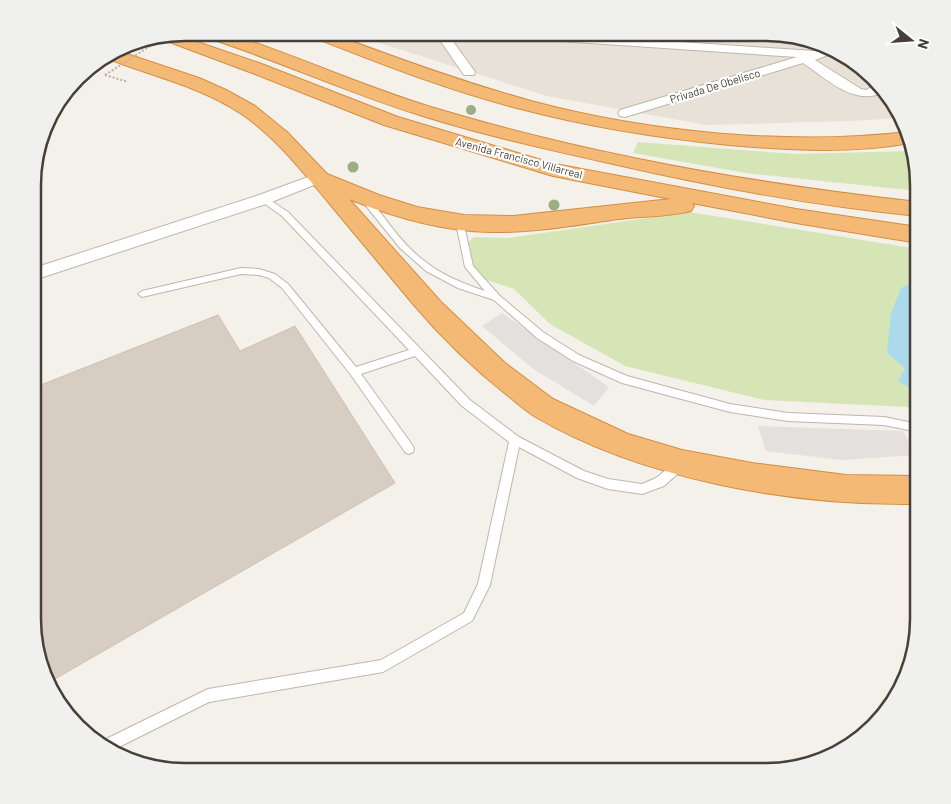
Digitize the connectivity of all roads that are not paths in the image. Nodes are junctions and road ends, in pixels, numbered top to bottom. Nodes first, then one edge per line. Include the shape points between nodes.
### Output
1 (179, 42) edge
2 (241, 42) edge
3 (340, 42) edge
4 (447, 42) edge
5 (617, 42) edge
6 (822, 52) edge
7 (123, 56) edge
8 (120, 57) edge
9 (811, 57) junction
10 (134, 61) junction
11 (469, 72) dead end
12 (874, 92) edge
13 (625, 113) dead end
14 (902, 138) edge
15 (318, 178) junction
16 (264, 199) junction
17 (366, 200) junction
18 (909, 208) edge
19 (796, 216) junction
20 (460, 223) junction
21 (909, 234) edge
22 (41, 272) edge
23 (142, 294) dead end
24 (497, 298) junction
25 (415, 352) junction
26 (354, 372) junction
27 (910, 427) edge
28 (515, 440) junction
29 (409, 449) dead end
30 (682, 463) junction
31 (910, 490) edge
32 (113, 743) edge

1 - 19 highway, Avenida Francisco Villarreal via 391,121 553,170
2 - 18 highway, Avenida Francisco Villarreal via 432,113 529,140 763,189
3 - 14 highway via 499,97 619,125 772,143
4 - 11 street
5 - 9 street, Privada De Obelisco
6 - 9 street
7 - 10 highway
8 - 10 highway
9 - 12 street via 856,92
9 - 13 street, Privada De Obelisco
10 - 15 highway via 220,94 248,110 280,136
15 - 16 street
15 - 17 highway
15 - 30 highway via 432,309 496,371 543,407 622,445
16 - 22 street
16 - 25 lane via 285,214
17 - 20 highway
17 - 24 lane via 407,250 428,269 459,286
19 - 20 highway via 678,206 512,225
19 - 21 highway, Avenida Francisco Villarreal
20 - 24 lane via 469,267
23 - 26 lane via 241,271 272,276 285,286
24 - 27 lane via 540,335 576,358 625,380 730,408
25 - 26 lane
25 - 28 lane via 466,403
26 - 29 lane
28 - 30 lane via 581,475 617,486 642,489 660,482
28 - 32 lane via 484,585 468,617 383,666 208,696
30 - 31 highway via 752,477 846,489

